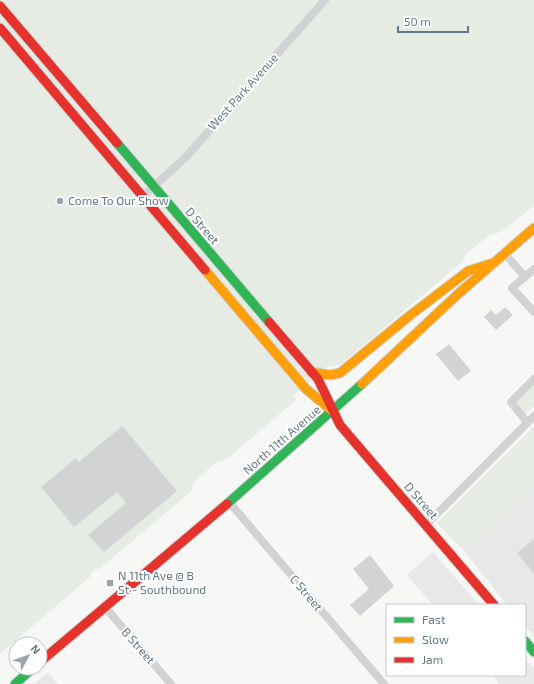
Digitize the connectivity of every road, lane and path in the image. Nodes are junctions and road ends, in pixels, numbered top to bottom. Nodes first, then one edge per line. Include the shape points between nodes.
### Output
1 (325, 0) edge
2 (0, 6) edge
3 (0, 28) edge
4 (156, 185) junction
5 (143, 196) junction
6 (534, 228) edge
7 (505, 254) junction
8 (494, 263) junction
9 (534, 269) edge
10 (525, 277) junction
11 (534, 312) edge
12 (311, 372) junction
13 (534, 379) edge
14 (332, 411) junction
15 (534, 416) edge
16 (527, 422) junction
17 (229, 502) junction
18 (426, 525) junction
19 (493, 604) edge
20 (105, 607) junction
21 (526, 642) edge
22 (534, 652) edge
23 (48, 655) edge
24 (24, 676) edge
25 (15, 684) edge
26 (171, 684) edge
27 (384, 684) edge

1 - 4 street, West Park Avenue via 185,158
2 - 4 street, D Street
3 - 5 street, D Street
4 - 5 street, West Park Avenue
4 - 12 street, D Street
5 - 14 street, D Street via 306,389
6 - 7 street, North 11th Avenue
7 - 8 street, North 11th Avenue
7 - 10 street
8 - 12 street via 468,271 340,373 330,375
8 - 14 street, North 11th Avenue
9 - 10 street
10 - 11 street via 512,288
12 - 14 street, D Street via 324,387
13 - 16 street via 511,402
14 - 17 street, North 11th Avenue
14 - 18 street, D Street via 340,425
15 - 16 street
16 - 18 street
17 - 20 street, North 11th Avenue
17 - 27 street, C Street
18 - 19 street, D Street
20 - 23 street, North 11th Avenue
20 - 26 street, B Street
21 - 22 street
24 - 25 street

